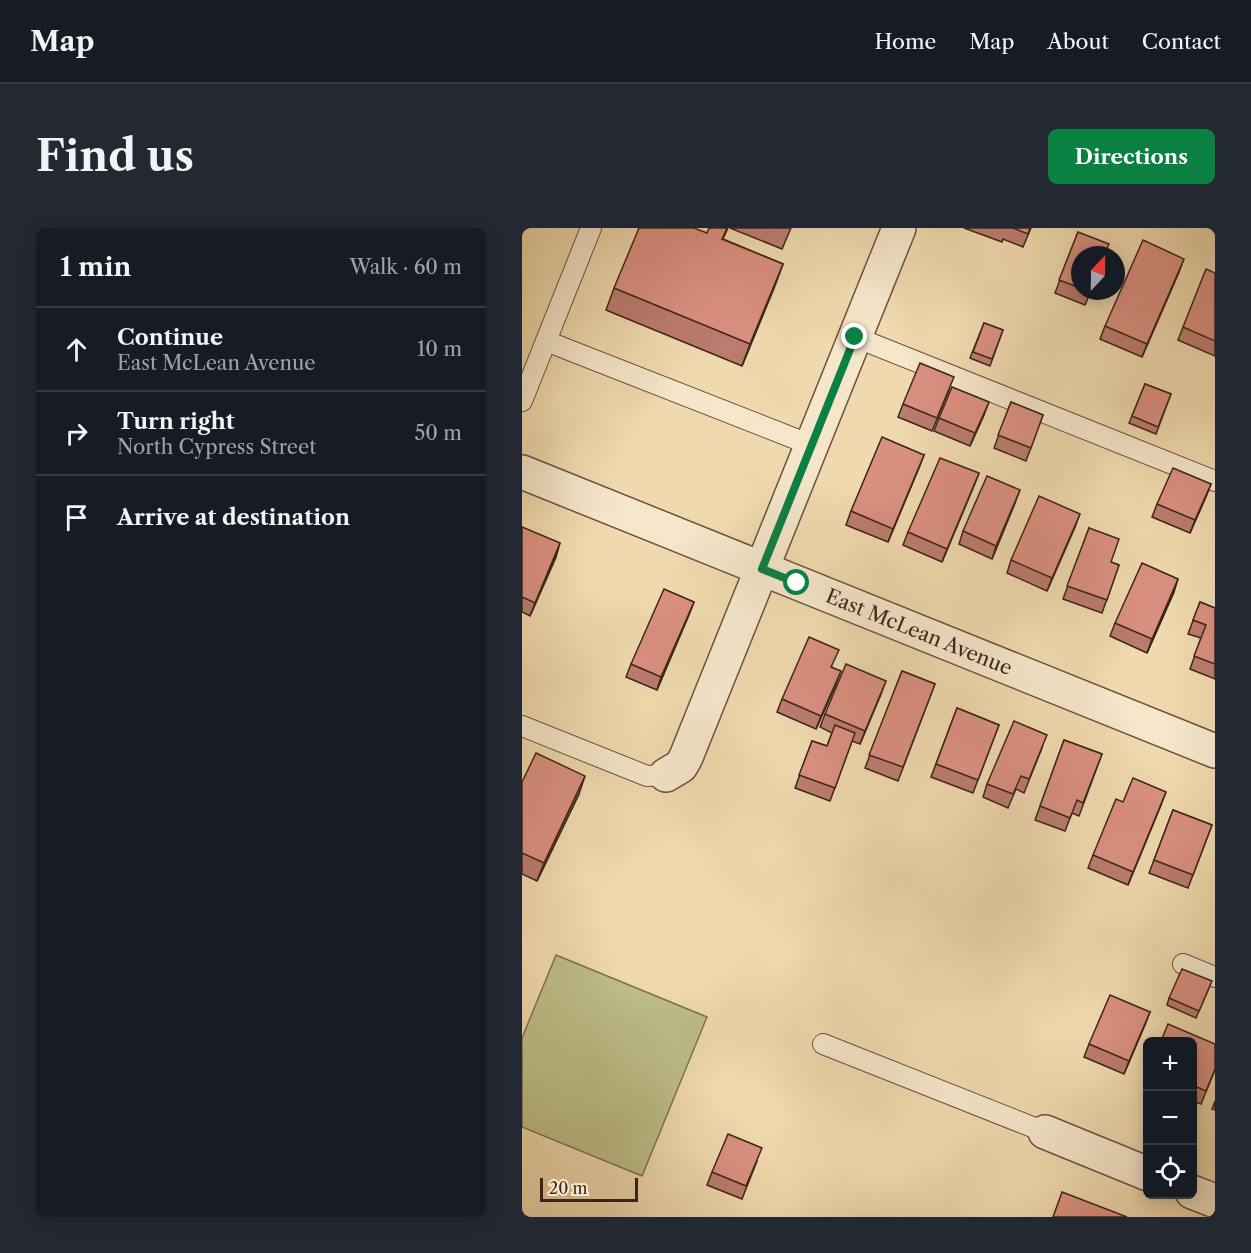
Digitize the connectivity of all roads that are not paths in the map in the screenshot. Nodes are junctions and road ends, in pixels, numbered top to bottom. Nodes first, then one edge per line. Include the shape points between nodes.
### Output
1 (591, 228) edge
2 (898, 228) edge
3 (855, 337) junction
4 (546, 341) junction
5 (522, 401) edge
6 (811, 445) junction
7 (522, 472) edge
8 (1215, 481) edge
9 (762, 569) junction
10 (522, 726) edge
11 (1215, 751) edge
12 (666, 775) joint
13 (1182, 964) dead end
14 (1215, 977) edge
15 (823, 1044) dead end
16 (1045, 1132) joint
17 (1143, 1172) edge
18 (1197, 1194) edge
19 (1215, 1201) edge

1 - 4 lane
2 - 3 street
3 - 6 street
3 - 8 lane
4 - 5 lane
4 - 6 lane
6 - 9 street
7 - 9 street, East McLean Avenue
9 - 11 street, East McLean Avenue
9 - 12 street via 686,757
10 - 12 lane via 647,776
13 - 14 lane
15 - 16 lane
16 - 17 street
18 - 19 street

